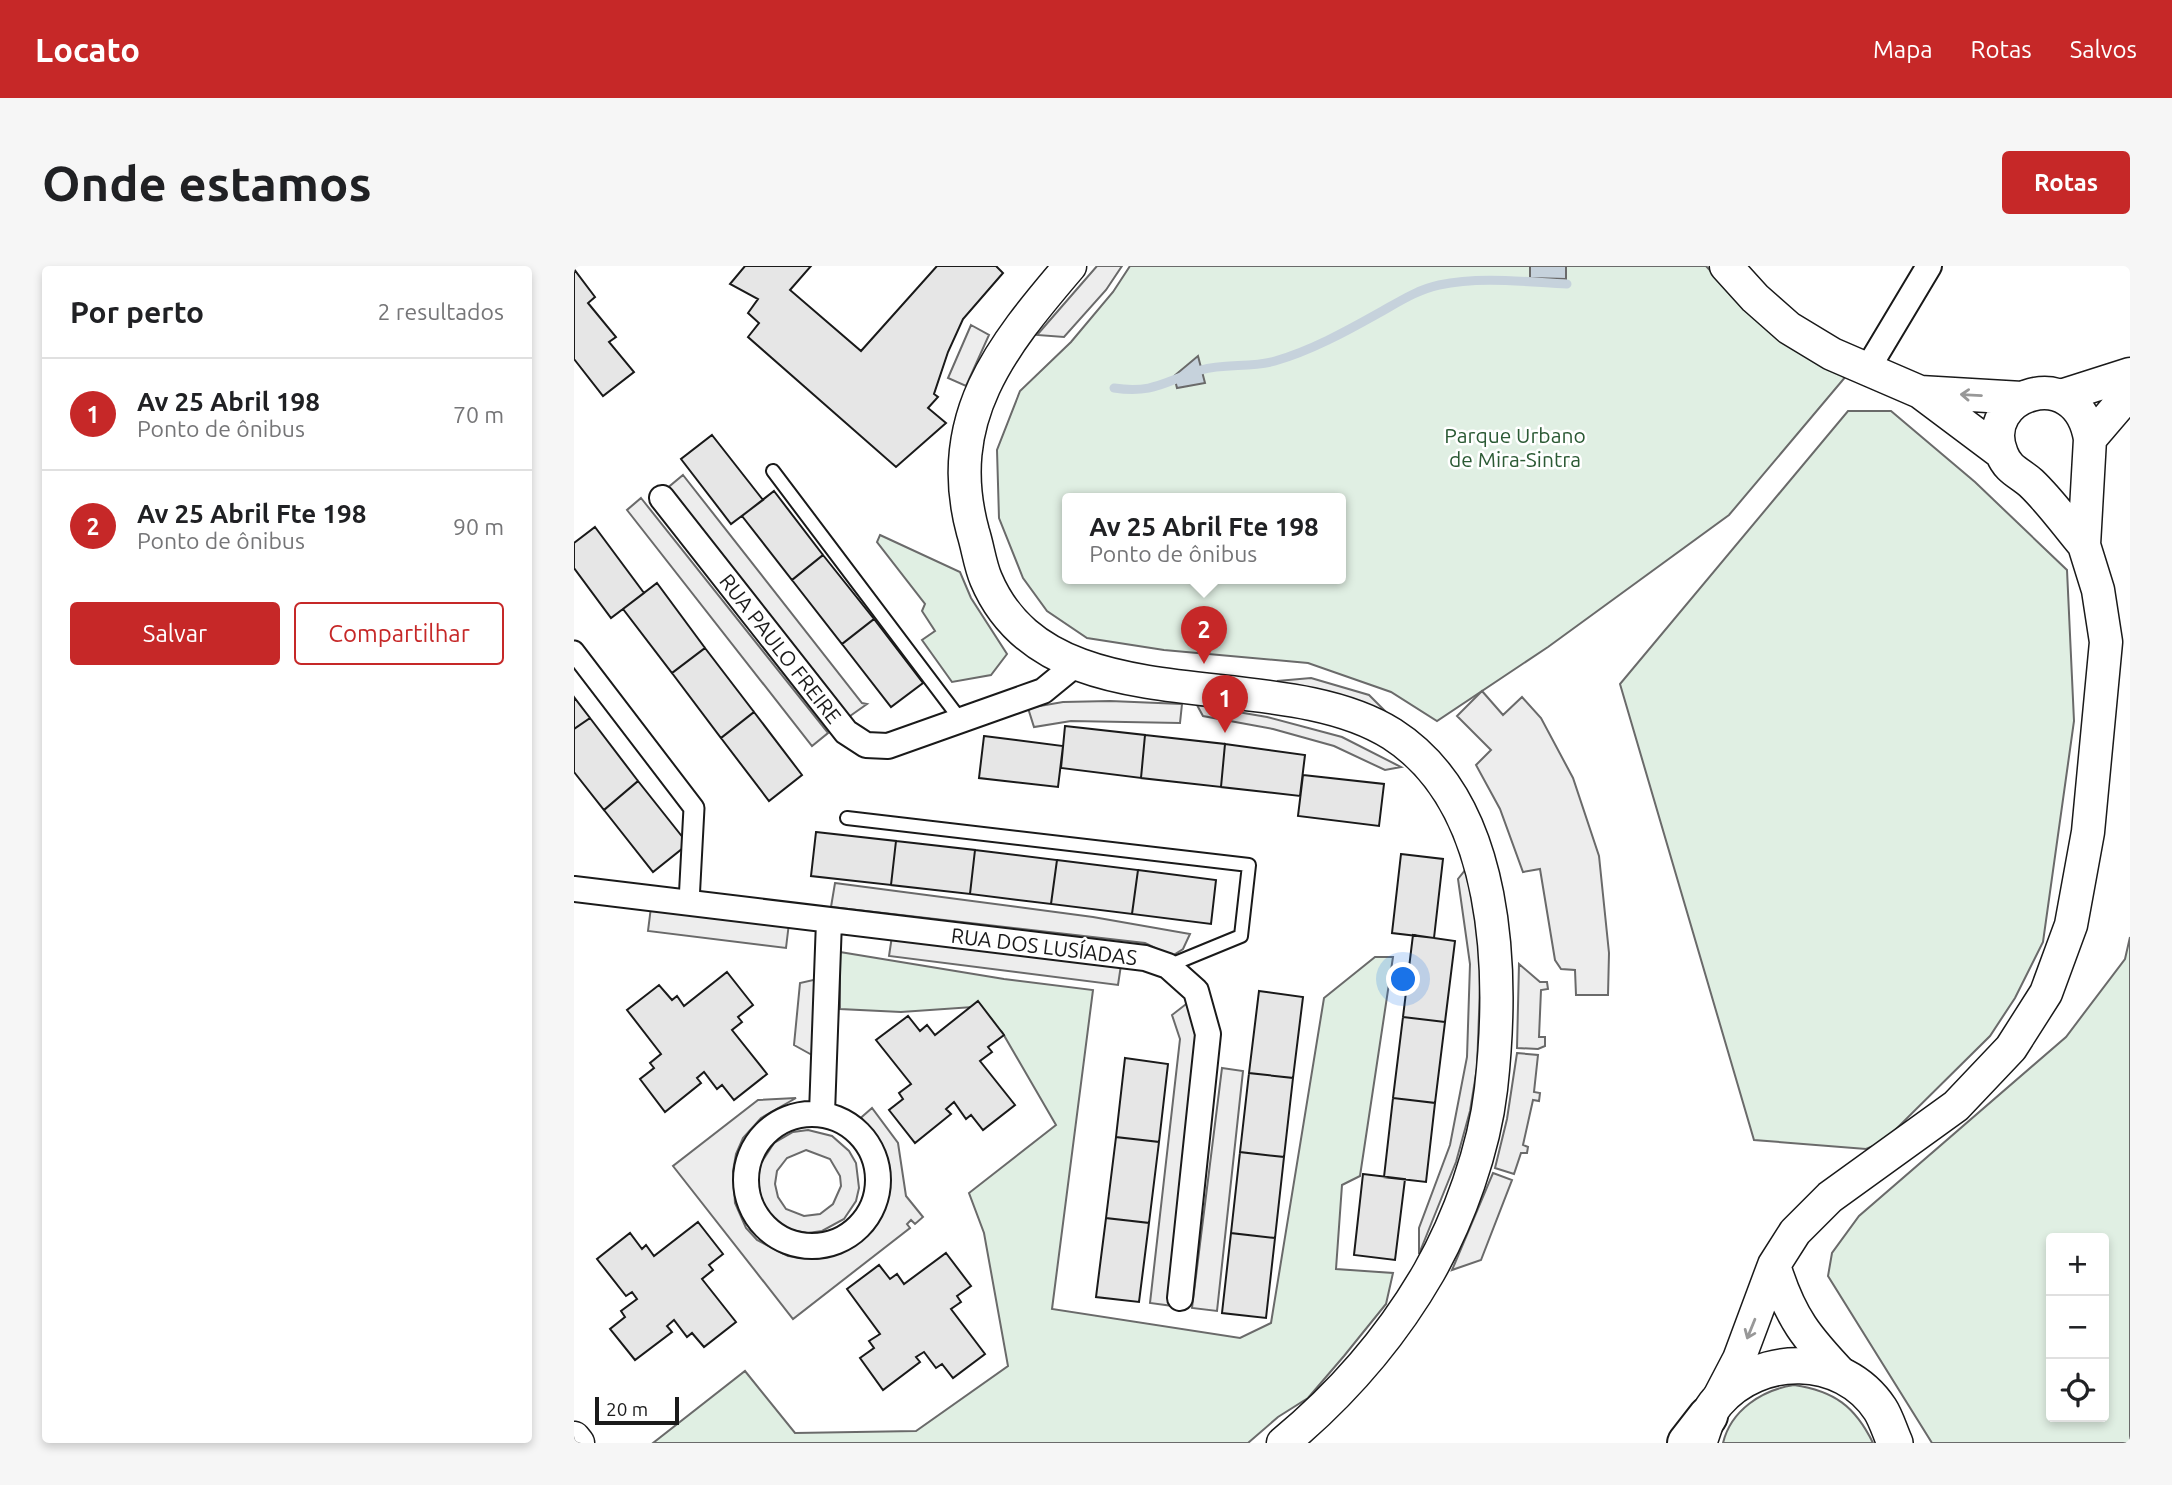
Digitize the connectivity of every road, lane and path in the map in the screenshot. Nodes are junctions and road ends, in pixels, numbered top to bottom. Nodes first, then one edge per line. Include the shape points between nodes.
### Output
1 (1070, 266) edge
2 (1726, 266) edge
3 (1929, 266) edge
4 (1868, 368) junction
5 (2130, 374) edge
6 (1920, 392) junction
7 (2130, 392) edge
8 (2061, 396) junction
9 (2022, 398) junction
10 (2088, 447) junction
11 (2000, 452) junction
12 (773, 471) dead end
13 (2030, 482) junction
14 (662, 498) dead end
15 (2084, 545) junction
16 (574, 651) edge
17 (1076, 664) junction
18 (960, 719) junction
19 (847, 818) dead end
20 (574, 889) edge
21 (689, 902) junction
22 (829, 921) junction
23 (1168, 966) junction
24 (822, 1113) junction
25 (1774, 1265) junction
26 (1181, 1298) dead end
27 (1844, 1377) junction
28 (1703, 1426) edge
29 (574, 1438) edge
30 (578, 1443) edge
31 (1283, 1443) edge
32 (1895, 1443) edge

1 - 17 street via 1004,347 986,382 964,454 967,508 987,580 1010,618 1039,645
2 - 4 street via 1790,328 1832,354
3 - 4 street
4 - 6 street
5 - 8 street
9 -> 6 street
6 - 11 street
7 - 10 street
8 - 9 street via 2042,393
8 - 10 street via 2078,407 2087,424
9 - 11 street via 2009,407 2001,421
10 - 13 street via 2078,468 2061,480
10 - 15 street
11 - 13 street via 2008,466
12 - 18 lane
13 - 15 street
14 - 18 street, RUA PAULO FREIRE via 846,732 866,745 888,746
15 - 25 street via 2098,590 2105,642 2088,832 2071,925 2046,993 2011,1048 1956,1106 1830,1197 1795,1232
16 - 21 street via 694,808
17 - 18 street, RUA PAULO FREIRE via 1043,691
17 - 31 street via 1133,678 1321,706 1393,734 1432,768 1456,801 1472,836 1489,897 1496,1004 1491,1092 1456,1212 1429,1271 1377,1350 1325,1409
19 - 23 lane via 1249,865 1241,936
20 - 21 street, RUA DOS LUSÍADAS
21 - 22 street, RUA DOS LUSÍADAS
22 - 23 street, RUA DOS LUSÍADAS via 1145,958
22 - 24 street
23 - 26 street, RUA DOS LUSÍADAS via 1196,991 1208,1034
24 - 24 street via 776,1124 759,1140 749,1159 748,1198 758,1218 776,1236 797,1245 838,1241 859,1227 872,1209 878,1181 874,1158 859,1134
25 - 27 street via 1786,1304 1808,1340
25 -> 28 street via 1739,1359
27 - 28 main road via 1814,1365 1764,1369 1740,1382
27 - 32 main road via 1880,1409
29 - 30 street

